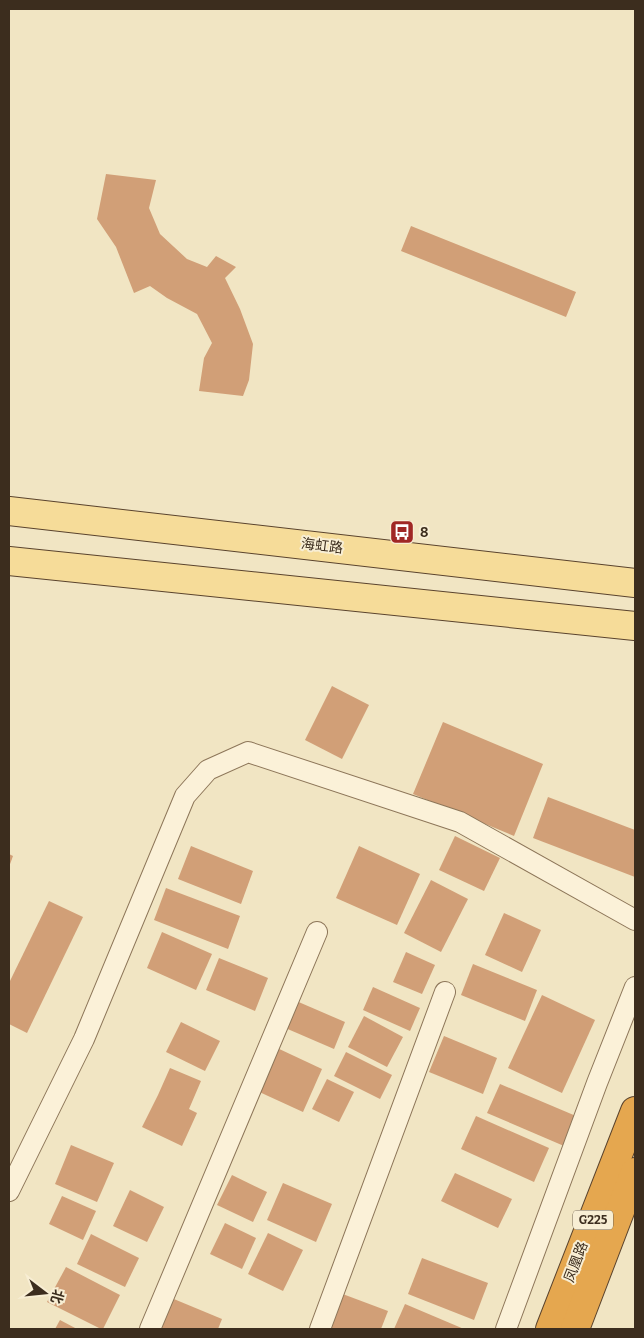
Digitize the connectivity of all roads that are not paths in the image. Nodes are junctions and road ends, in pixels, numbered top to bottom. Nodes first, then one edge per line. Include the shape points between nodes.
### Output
1 (9, 511) edge
2 (9, 561) edge
3 (635, 583) edge
4 (633, 628) edge
5 (635, 920) edge
6 (317, 932) dead end
7 (635, 987) edge
8 (445, 992) dead end
9 (635, 1111) edge
10 (635, 1172) edge
11 (9, 1191) edge
12 (150, 1329) edge
13 (320, 1329) edge
14 (506, 1329) edge
15 (550, 1329) edge
16 (575, 1329) edge

1 - 3 main road, 海虹路
2 - 4 main road
5 - 11 street via 460,822 248,752 208,770 185,796 84,1039
6 - 12 street
7 - 14 street
8 - 13 street
9 - 15 highway, 凤凰路 / G225
10 - 16 highway, 凤凰路 / G225

